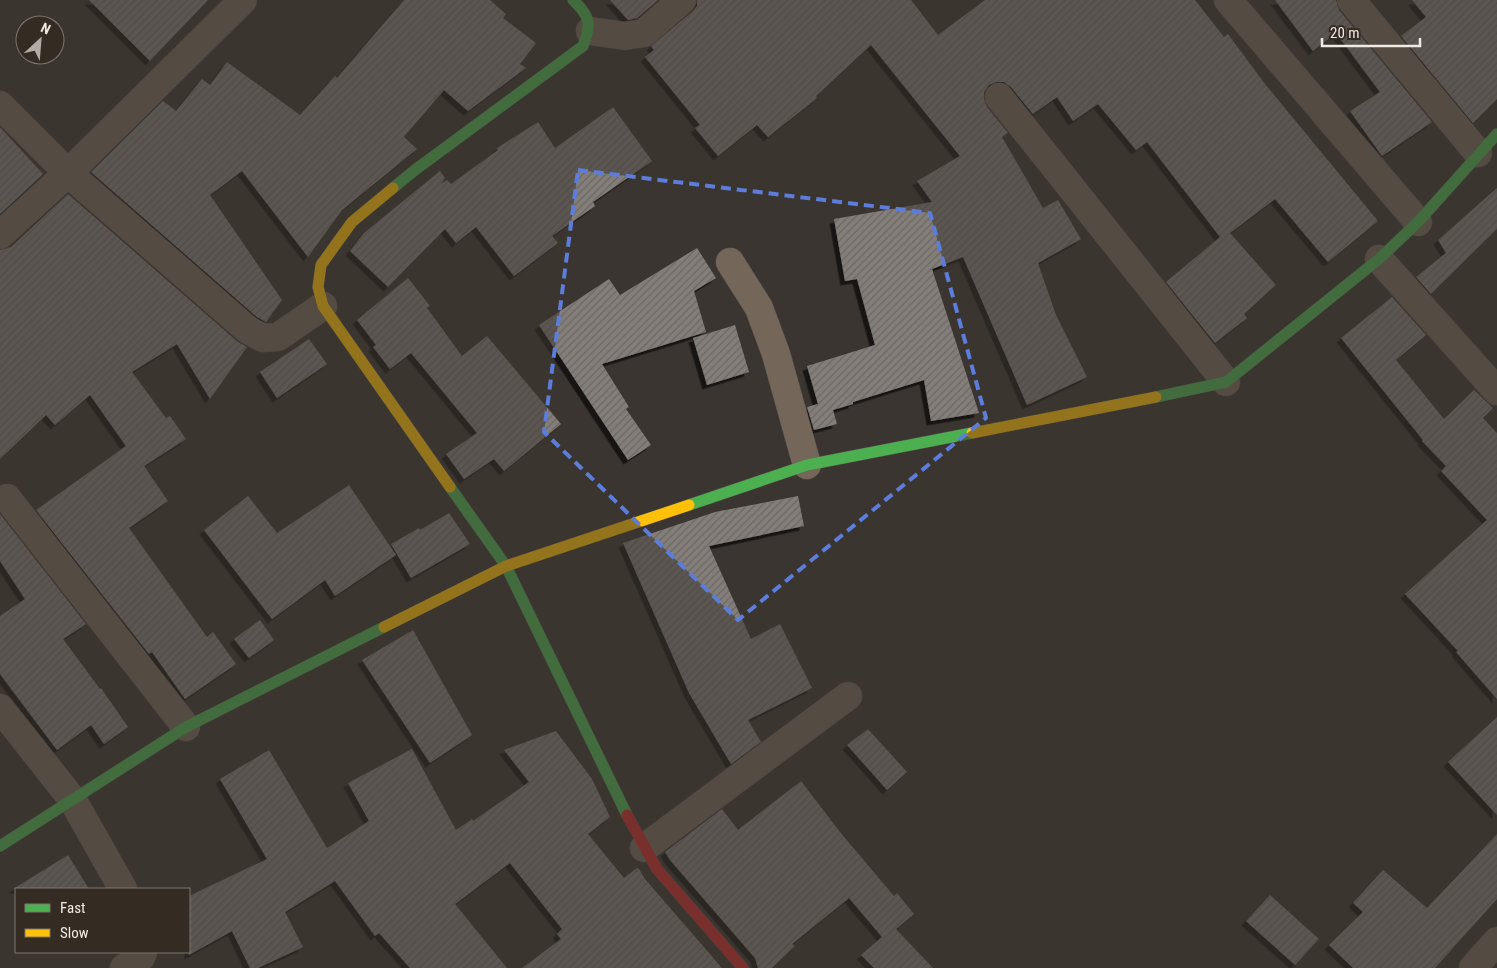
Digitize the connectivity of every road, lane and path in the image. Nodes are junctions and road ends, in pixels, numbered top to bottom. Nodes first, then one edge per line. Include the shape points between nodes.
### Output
1 (243, 0) edge
2 (573, 0) edge
3 (682, 0) edge
4 (1228, 0) edge
5 (1351, 0) edge
6 (590, 31) junction
7 (999, 97) dead end
8 (0, 105) edge
9 (1497, 134) edge
10 (1478, 153) junction
11 (68, 173) junction
12 (1418, 222) junction
13 (0, 235) edge
14 (1379, 259) junction
15 (730, 262) dead end
16 (323, 306) junction
17 (1226, 382) junction
18 (1497, 391) edge
19 (807, 465) junction
20 (7, 498) dead end
21 (506, 566) junction
22 (848, 696) dead end
23 (0, 708) edge
24 (186, 727) junction
25 (72, 799) junction
26 (0, 846) edge
27 (644, 848) junction
28 (122, 888) edge
29 (1497, 941) edge
30 (143, 953) edge
31 (124, 968) edge
32 (743, 968) edge
33 (1473, 968) edge

1 - 11 street
2 - 6 main road via 588,16
3 - 6 street via 644,33 625,36
4 - 12 street
5 - 10 street
6 - 16 main road via 582,46 415,170 352,222 321,265 318,287
7 - 17 street
8 - 11 street
9 - 10 main road
10 - 12 main road
11 - 13 street
11 - 16 street via 248,330 263,338 278,337
12 - 14 main road
14 - 17 main road
14 - 18 street
15 - 19 street via 759,308 776,354
16 - 21 main road
17 - 19 main road
19 - 21 main road
20 - 24 street
21 - 24 main road
21 - 27 main road
22 - 27 street
23 - 25 street
24 - 25 main road
25 - 26 main road
25 - 28 street
27 - 32 main road via 657,870
29 - 33 street
30 - 31 street

